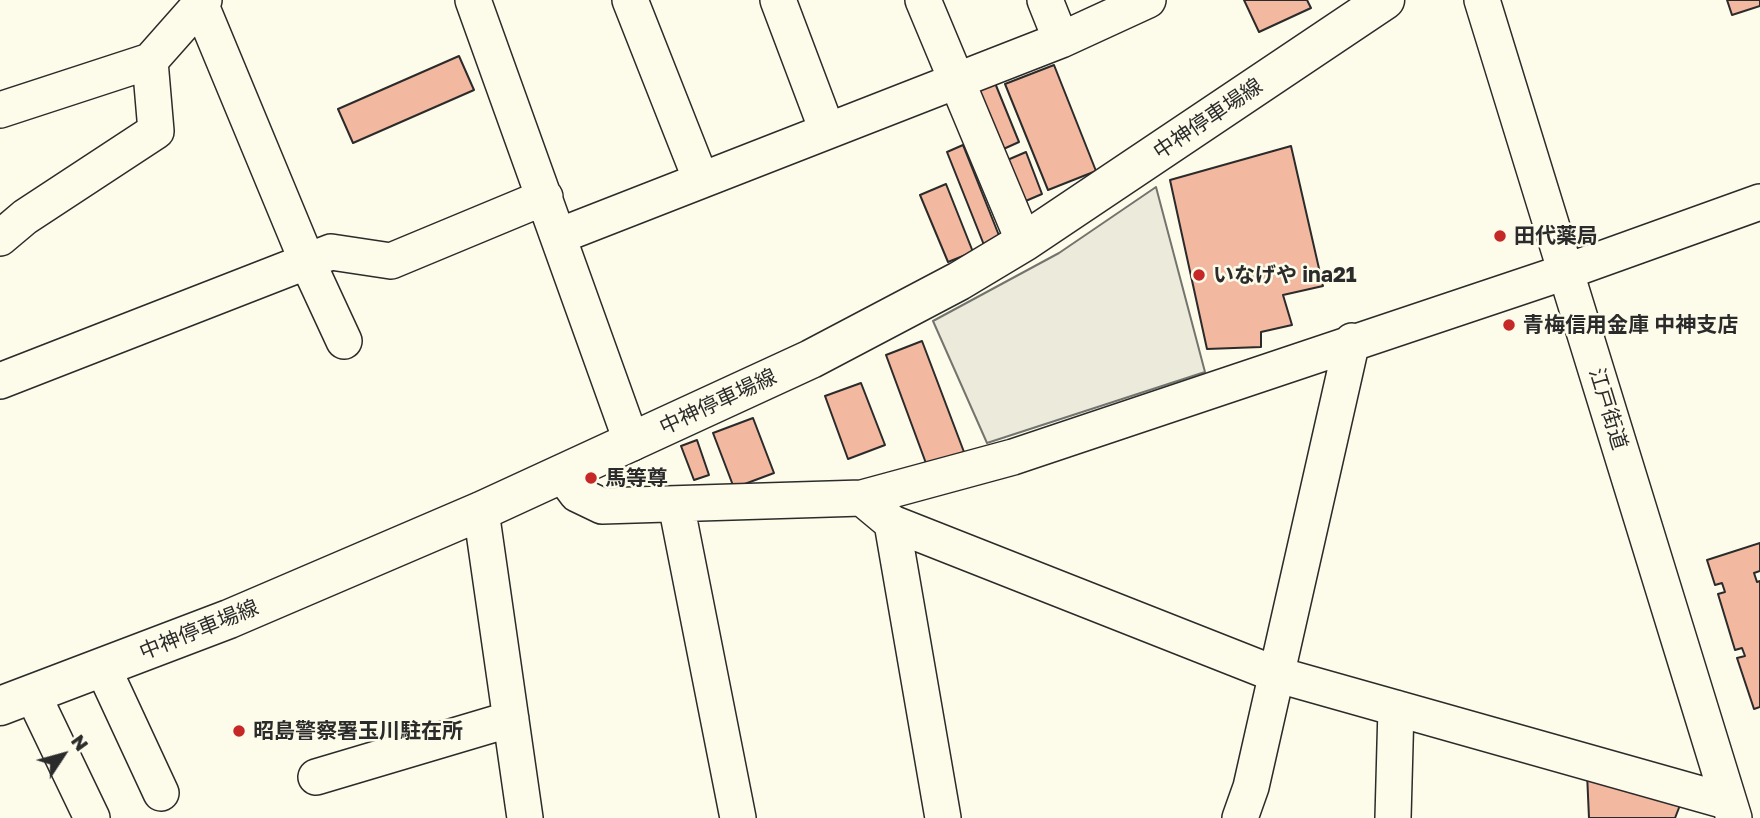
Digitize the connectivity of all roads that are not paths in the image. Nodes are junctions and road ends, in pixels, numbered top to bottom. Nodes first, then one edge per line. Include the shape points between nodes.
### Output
1 (473, 0) edge
2 (630, 0) edge
3 (778, 0) edge
4 (923, 0) edge
5 (1045, 0) edge
6 (1148, 0) edge
7 (1385, 0) edge
8 (1482, 0) edge
9 (202, 2) edge
10 (1061, 40) junction
11 (150, 61) junction
12 (956, 79) junction
13 (0, 110) edge
14 (827, 130) junction
15 (701, 180) junction
16 (545, 197) junction
17 (1760, 202) edge
18 (559, 236) junction
19 (0, 238) edge
20 (1024, 242) junction
21 (307, 261) junction
22 (1565, 272) junction
23 (344, 341) dead end
24 (1352, 341) junction
25 (0, 381) edge
26 (632, 443) junction
27 (562, 474) junction
28 (862, 498) junction
29 (676, 503) junction
30 (481, 511) junction
31 (892, 523) junction
32 (103, 668) junction
33 (1275, 674) junction
34 (16, 700) edge
35 (1396, 708) junction
36 (512, 719) junction
37 (317, 777) dead end
38 (161, 793) dead end
39 (1731, 810) edge
40 (92, 818) edge
41 (525, 818) edge
42 (738, 818) edge
43 (943, 818) edge
44 (1240, 818) edge
45 (1393, 818) edge

1 - 16 street
2 - 15 street
3 - 14 street
4 - 12 street
5 - 10 street
6 - 10 street
7 - 20 main road, 中神停車場線
8 - 22 street, 江戸街道
9 - 11 street
9 - 21 street
10 - 12 street
11 - 13 street
11 - 19 street via 156,131
12 - 14 street
12 - 20 street
14 - 15 street
15 - 18 street
16 - 18 street
16 - 21 street via 391,261 331,252
17 - 22 street
18 - 26 street
20 - 26 main road, 中神停車場線 via 811,359
21 - 23 street
21 - 25 street
22 - 24 street
22 - 39 street, 江戸街道
24 - 28 street via 1013,457
24 - 33 street
26 - 27 main road, 中神停車場線
27 - 29 street via 577,494 602,506
27 - 30 main road, 中神停車場線
28 - 29 street
28 - 31 street
29 - 42 street
30 - 32 main road, 中神停車場線 via 229,620
30 - 36 street
31 - 33 street
31 - 43 street
32 - 34 main road, 中神停車場線
32 - 38 street
33 - 35 street
33 - 44 street
34 - 40 street
35 - 39 street
35 - 45 street
36 - 37 street
36 - 41 street

